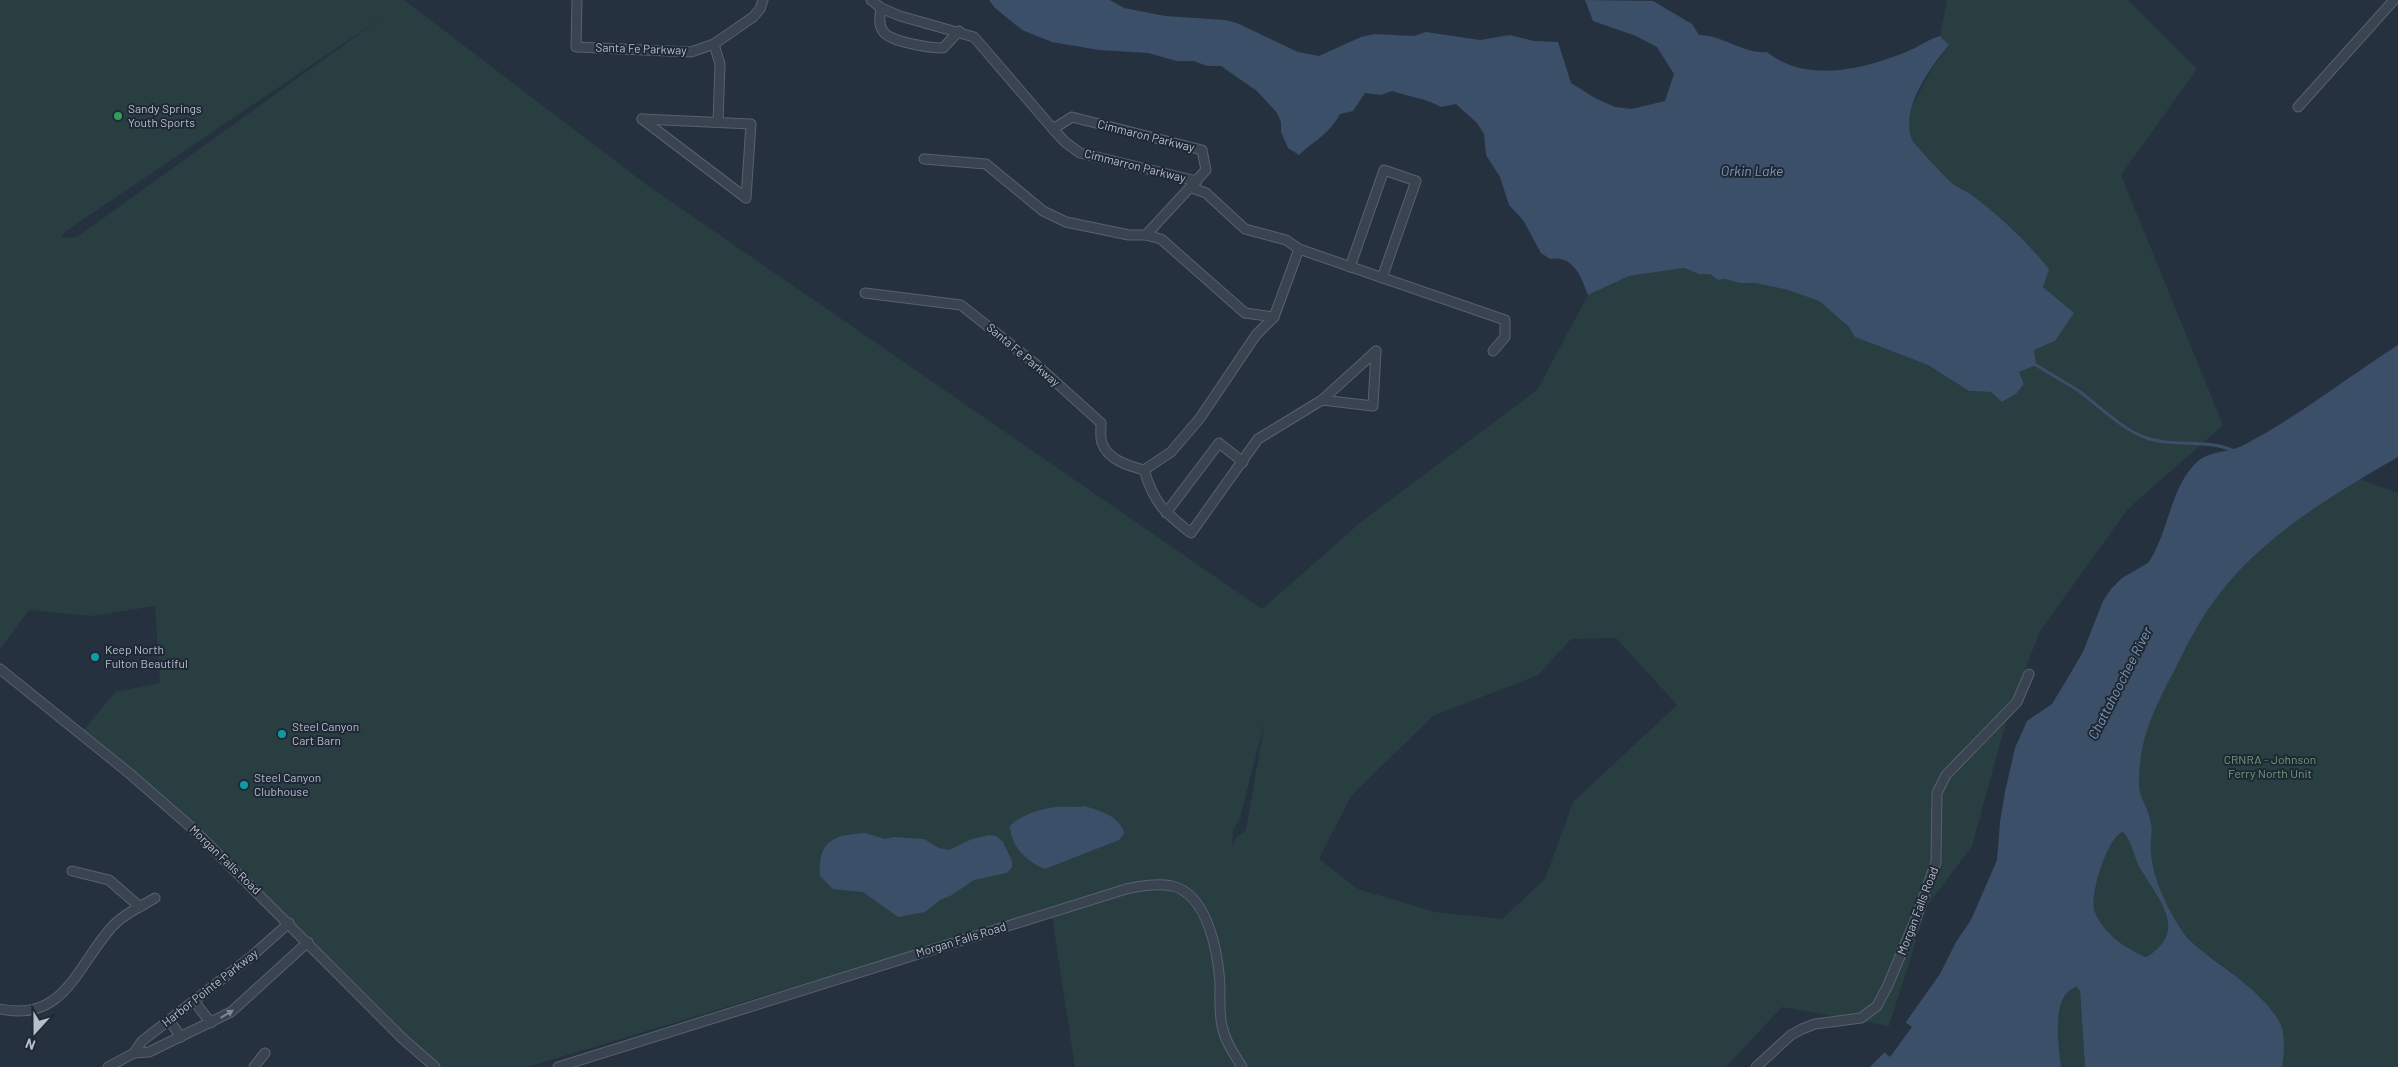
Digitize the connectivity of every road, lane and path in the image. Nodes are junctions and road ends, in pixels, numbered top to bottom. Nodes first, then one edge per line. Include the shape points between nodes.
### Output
1 (577, 0) edge
2 (763, 0) edge
3 (871, 0) edge
4 (2394, 0) edge
5 (881, 8) junction
6 (959, 31) junction
7 (714, 44) junction
8 (2298, 107) dead end
9 (718, 122) junction
10 (1053, 130) junction
11 (924, 159) dead end
12 (1194, 184) junction
13 (1146, 235) junction
14 (1299, 249) junction
15 (1350, 267) junction
16 (1382, 278) junction
17 (866, 293) dead end
18 (1274, 317) junction
19 (1493, 351) dead end
20 (1322, 400) junction
21 (1244, 462) junction
22 (1144, 470) junction
23 (1166, 513) junction
24 (0, 669) edge
25 (2029, 674) dead end
26 (72, 870) dead end
27 (155, 898) dead end
28 (140, 907) junction
29 (289, 923) junction
30 (308, 942) junction
31 (194, 1001) junction
32 (0, 1009) edge
33 (169, 1020) junction
34 (211, 1023) junction
35 (181, 1037) junction
36 (134, 1053) junction
37 (265, 1053) dead end
38 (108, 1067) edge
39 (254, 1067) edge
40 (436, 1067) edge
41 (558, 1067) edge
42 (1242, 1067) edge
43 (1756, 1067) edge

1 - 7 street, Santa Fe Parkway via 576,46 690,52
2 - 7 street, Santa Fe Parkway via 753,18
3 - 5 street
4 - 8 street
5 - 6 street
5 - 6 street via 880,22 883,32 890,38 943,48
6 - 10 street via 974,36
7 - 9 street via 720,64
9 - 9 street via 642,119 746,198 751,124
10 - 12 street, Cimmarron Parkway via 1080,153
10 - 12 street, Cimmaron Parkway via 1072,117 1202,150 1206,170
11 - 13 street via 986,164 1043,211 1066,222 1130,235
12 - 13 street
12 - 14 street via 1245,229 1286,240
13 - 18 street via 1162,239 1245,313
14 - 15 street
14 - 18 street
15 - 16 street
15 - 16 street via 1384,170 1416,182
16 - 19 street via 1505,320 1505,337
17 - 22 street, Santa Fe Parkway via 961,305 1038,366 1101,423 1102,443 1112,456 1125,465
18 - 22 street via 1256,335 1200,418 1170,452
20 - 20 street via 1373,406 1376,351 1370,357
20 - 21 street via 1258,439
21 - 23 street via 1191,533
21 - 23 street via 1218,442
22 - 23 street via 1150,490
24 - 29 street, Morgan Falls Road via 192,828
25 - 43 street, Morgan Falls Road via 2017,702 1946,776 1938,793 1936,862 1917,916 1877,1006 1860,1018 1802,1029
26 - 28 street via 109,880
27 - 28 street
28 - 32 street via 112,927 66,991 45,1006 22,1012
29 - 30 street, Morgan Falls Road
29 - 31 street, Harbor Pointe Parkway
34 -> 30 street, Harbor Pointe Parkway via 231,1012
30 - 40 street, Morgan Falls Road
31 - 33 street, Harbor Pointe Parkway
31 - 34 street
33 - 35 street
33 - 36 street, Harbor Pointe Parkway via 142,1041
34 - 35 street, Harbor Pointe Parkway
35 - 36 street, Harbor Pointe Parkway via 149,1052
36 - 38 street, Harbor Pointe Parkway
37 - 39 street
41 - 42 street, Morgan Falls Road via 1126,889 1156,885 1181,890 1206,919 1218,961 1222,1027

